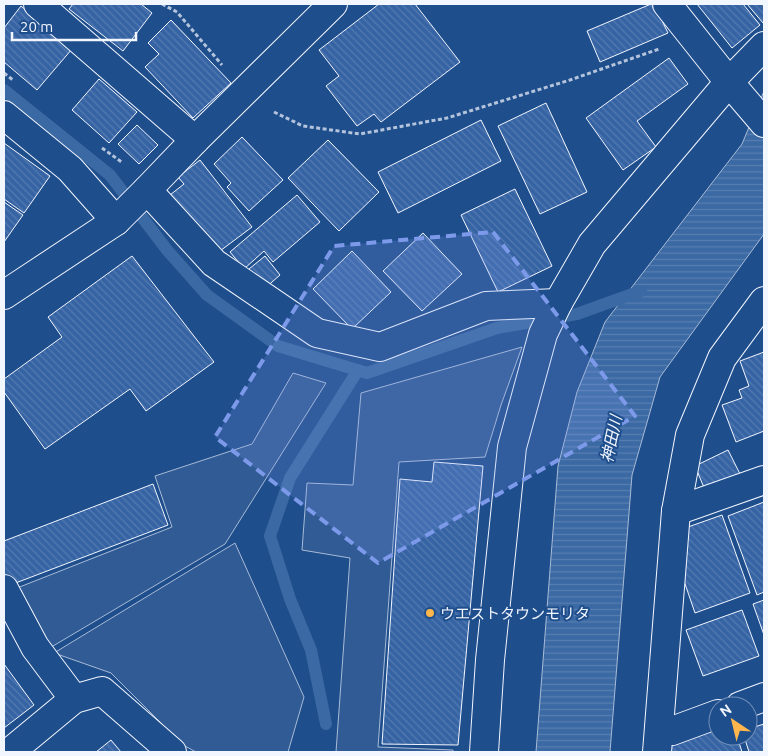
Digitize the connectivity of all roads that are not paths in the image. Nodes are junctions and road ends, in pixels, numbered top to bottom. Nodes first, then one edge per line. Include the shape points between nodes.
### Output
1 (38, 4) edge
2 (333, 4) edge
3 (667, 4) edge
4 (764, 46) edge
5 (729, 82) junction
6 (4, 115) edge
7 (757, 115) edge
8 (195, 140) junction
9 (147, 190) junction
10 (116, 221) junction
11 (4, 295) edge
12 (764, 301) edge
13 (551, 316) junction
14 (764, 480) edge
15 (676, 511) junction
16 (4, 589) edge
17 (74, 699) junction
18 (708, 718) edge
19 (658, 741) edge
20 (10, 752) edge
21 (172, 752) edge
22 (484, 752) edge

1 - 8 street
2 - 8 street
3 - 5 street
4 - 5 street
5 - 7 street
5 - 13 street via 592,244
6 - 10 street via 70,169
8 - 9 street
9 - 10 street
9 - 13 street via 214,263 317,333 380,347 486,306
10 - 11 street
12 - 15 street via 722,358 690,435
13 - 22 street via 512,447
14 - 15 street
15 - 19 street
16 - 17 street via 35,647
17 - 20 street
17 - 21 street via 102,691
18 - 19 street via 672,731

